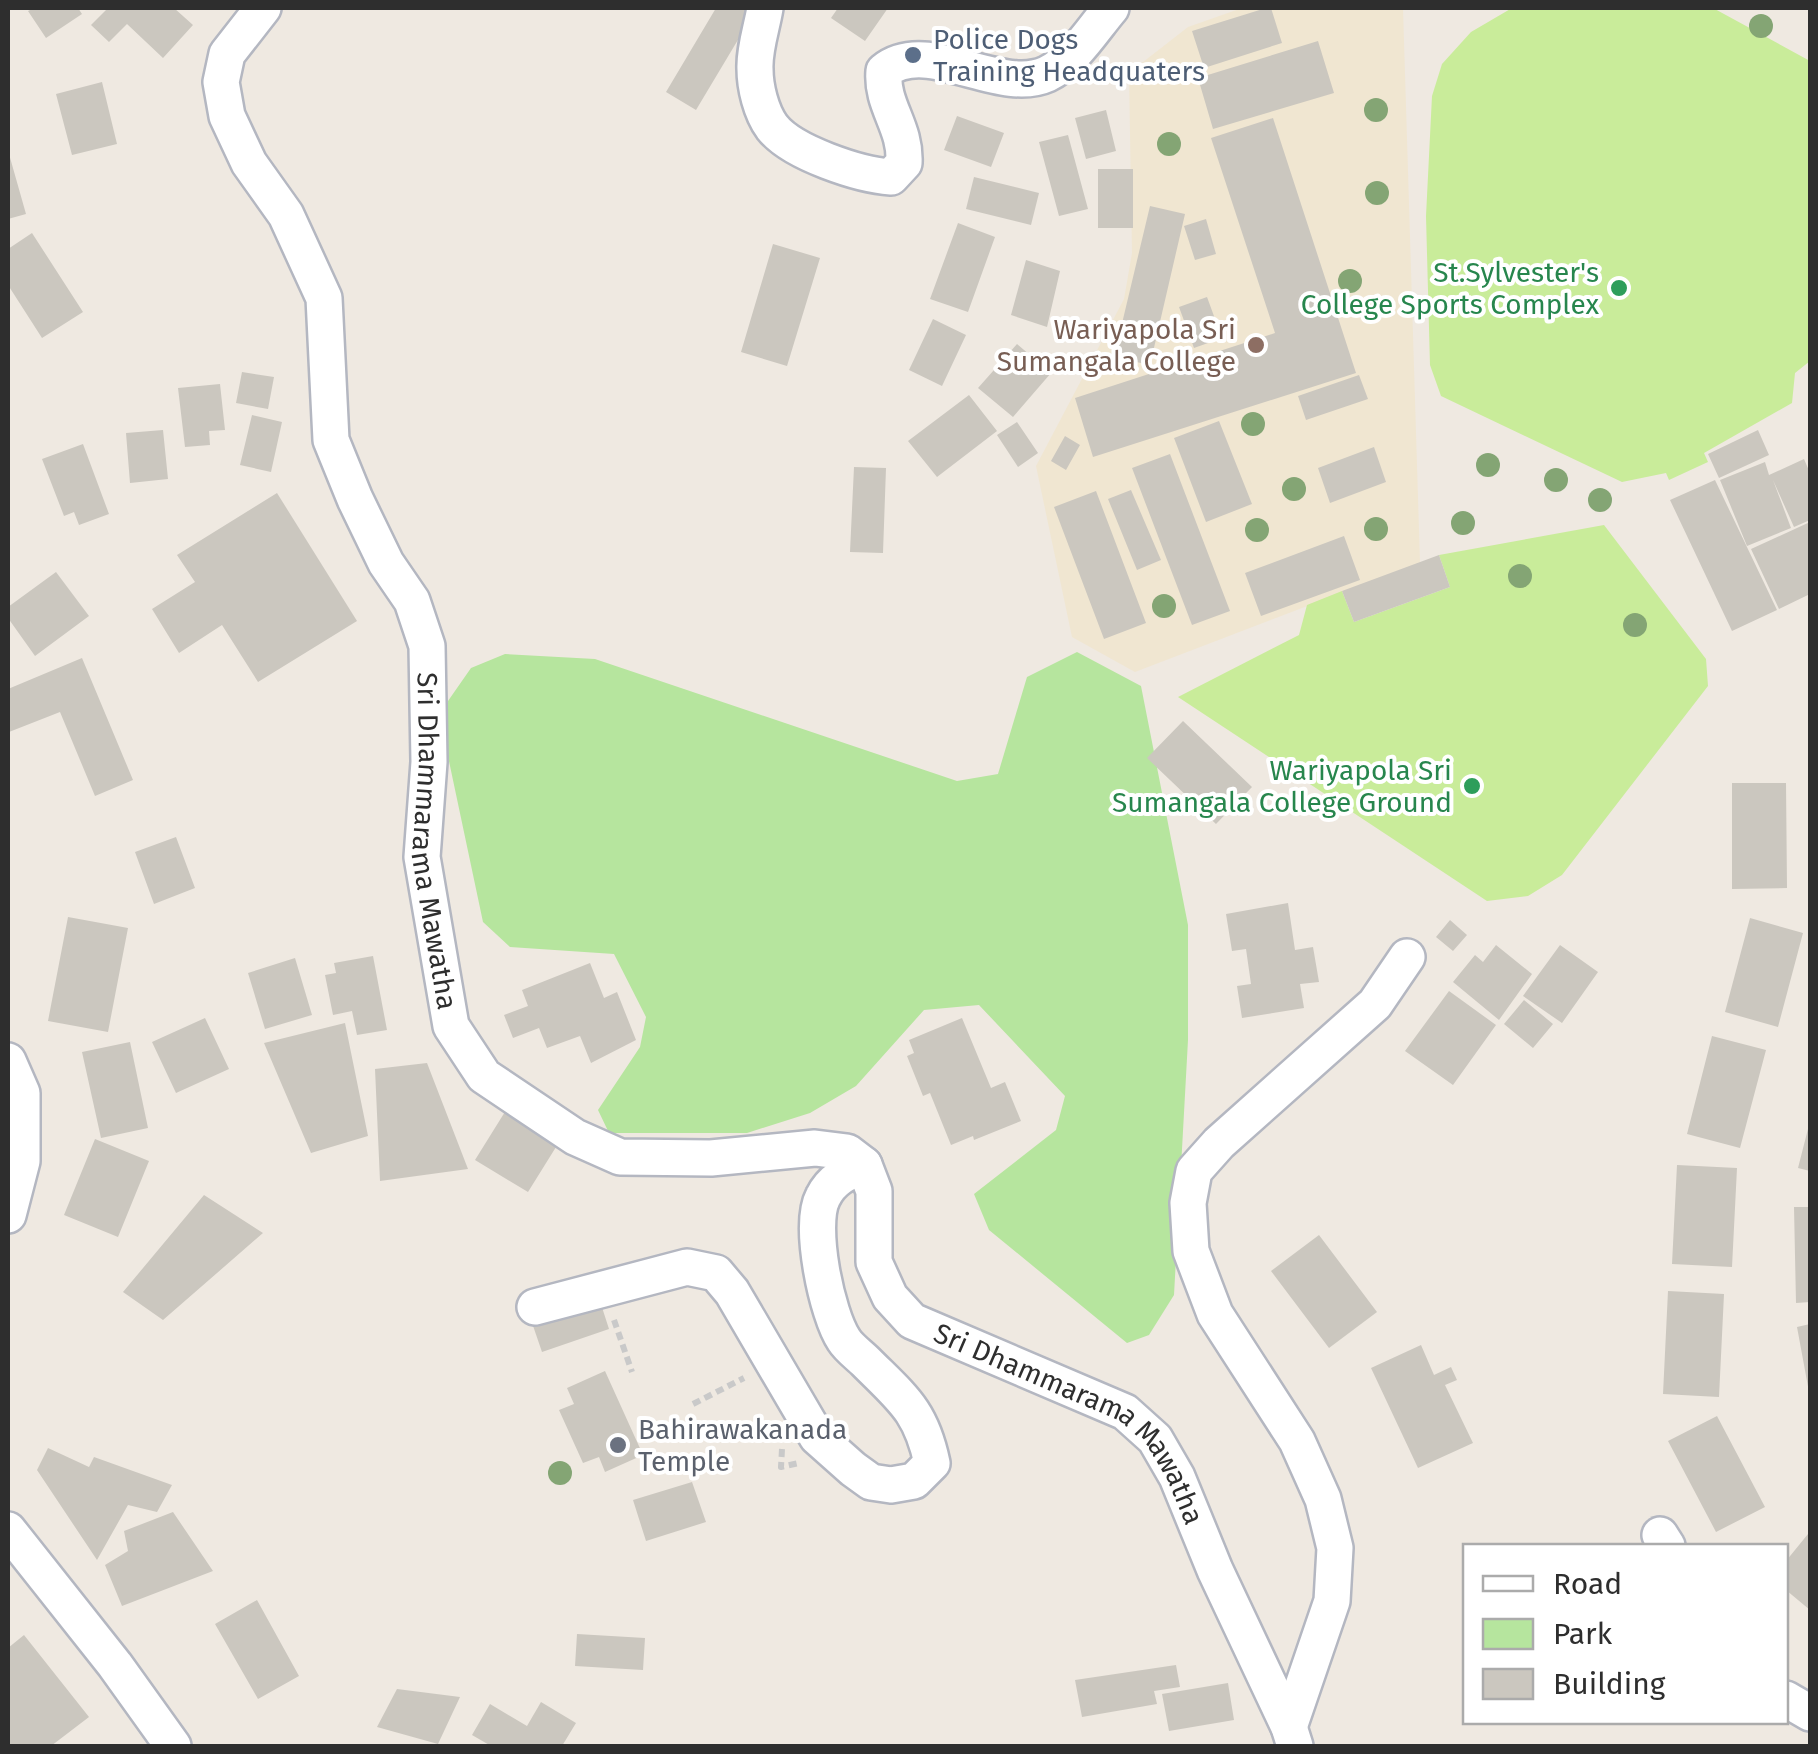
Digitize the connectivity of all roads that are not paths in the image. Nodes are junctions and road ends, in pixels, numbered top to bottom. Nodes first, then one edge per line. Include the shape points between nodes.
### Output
1 (263, 8) edge
2 (765, 8) edge
3 (1112, 8) edge
4 (1407, 956) dead end
5 (8, 1060) edge
6 (864, 1165) junction
7 (8, 1215) edge
8 (536, 1307) dead end
9 (8, 1530) edge
10 (1788, 1700) edge
11 (1810, 1714) edge
12 (1292, 1737) edge
13 (173, 1746) edge

1 - 6 street, Sri Dhammarama Mawatha via 227,54 221,82 227,116 248,164 286,215 324,298 331,440 386,562 412,601 427,646 422,857 451,1026 484,1076 575,1137 620,1157 711,1158 815,1148 848,1152
2 - 3 street via 755,68 760,102 774,129 820,159 891,177 904,164 906,143 882,91 884,70 898,60 919,60 1017,78 1044,76
4 - 12 street via 1375,1004 1219,1143 1194,1172 1188,1204 1191,1251 1215,1314 1296,1440 1323,1499 1335,1548 1332,1602
5 - 7 street via 22,1093 22,1161
6 - 8 street via 836,1178 821,1200 822,1278 844,1340 912,1408 926,1432 932,1464 914,1481 871,1482 800,1439 732,1292 716,1273 688,1267
6 - 12 street, Sri Dhammarama Mawatha via 874,1191 874,1262 890,1297 912,1321 1125,1412 1155,1440
9 - 13 street
10 - 11 street

